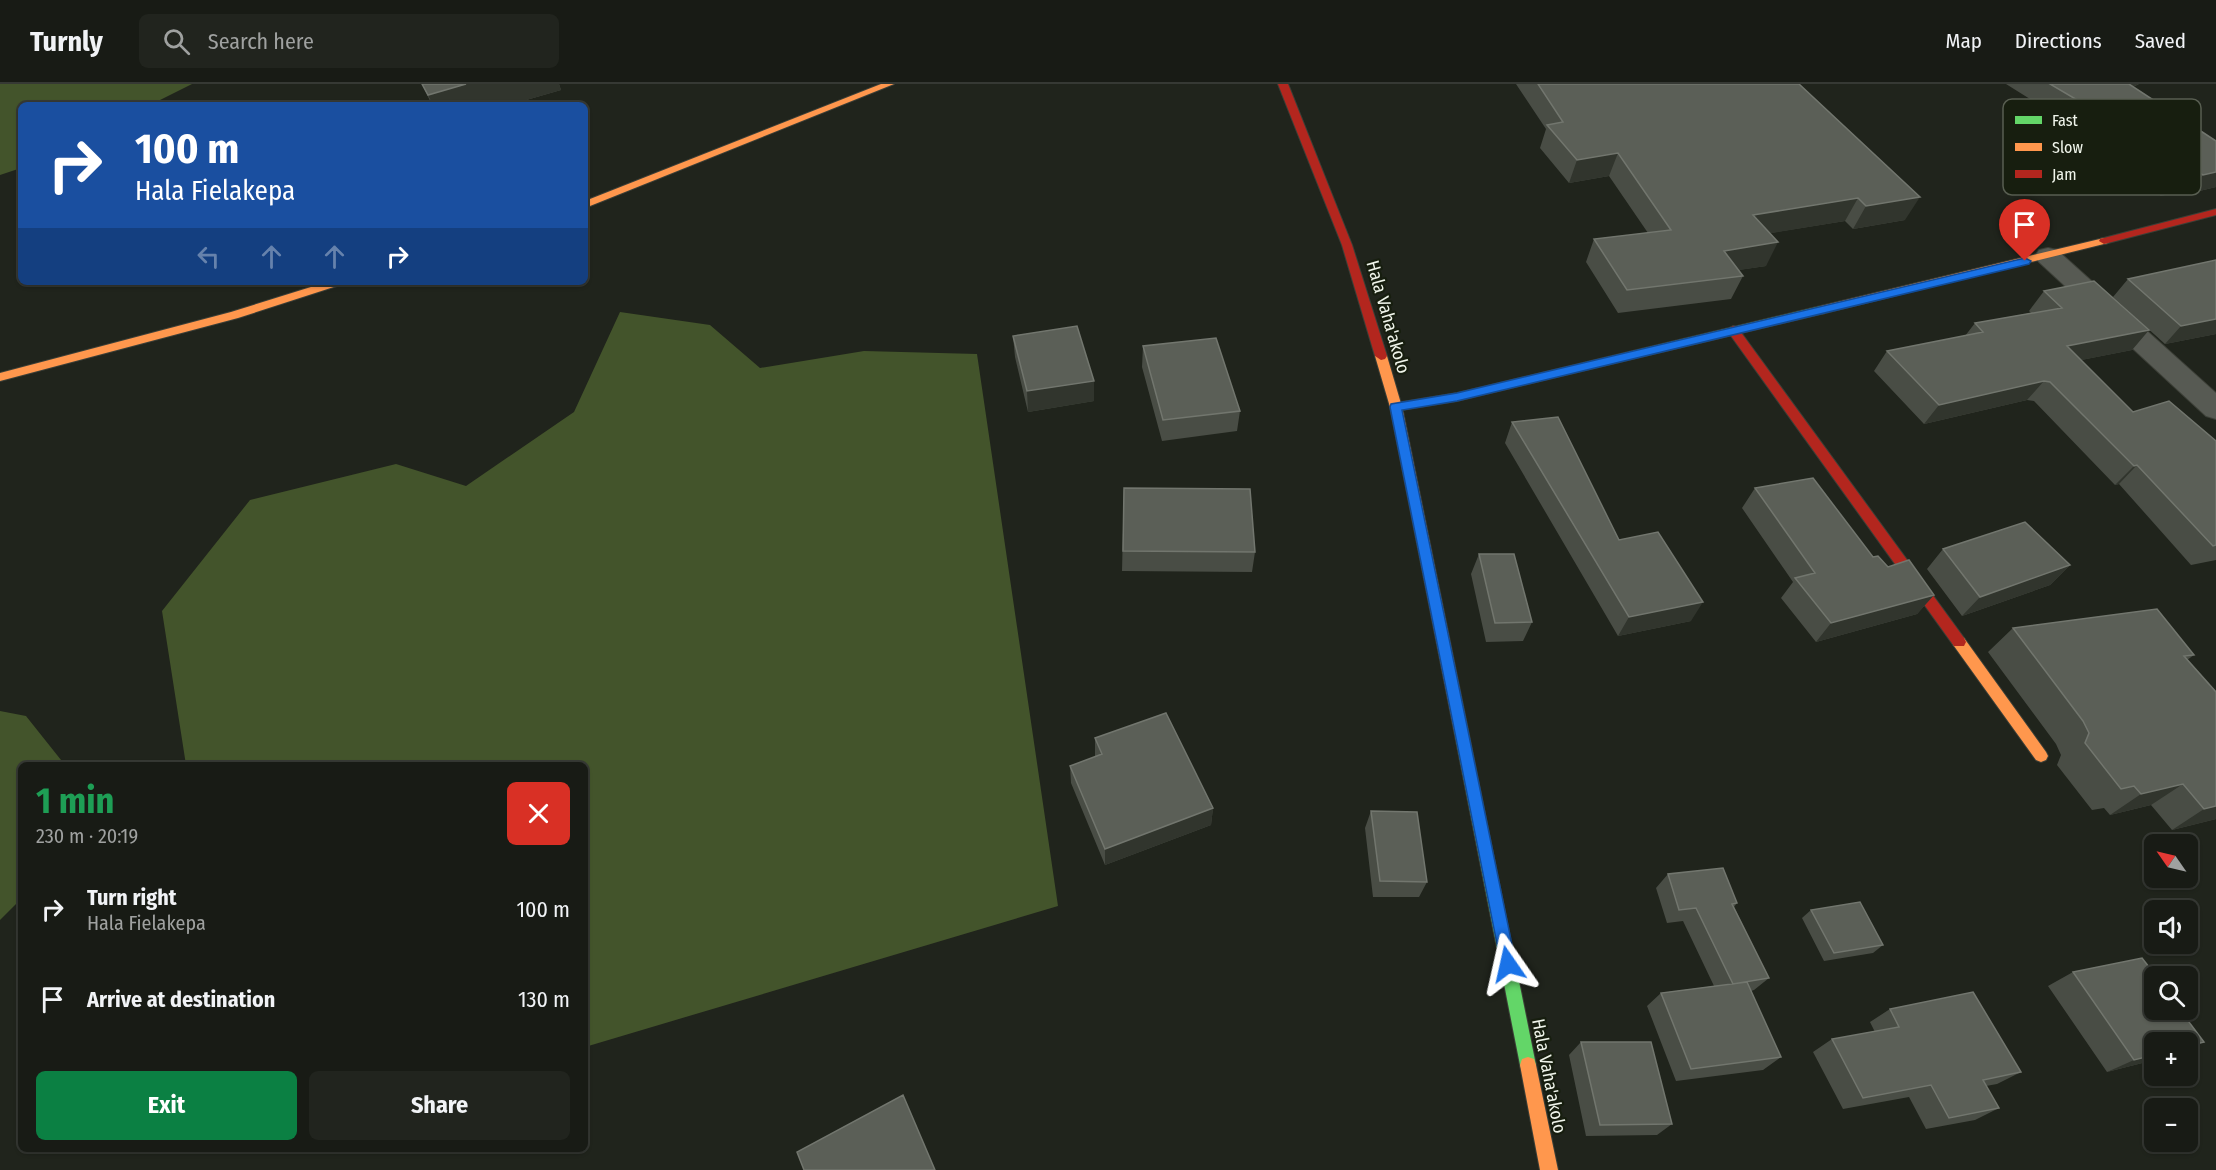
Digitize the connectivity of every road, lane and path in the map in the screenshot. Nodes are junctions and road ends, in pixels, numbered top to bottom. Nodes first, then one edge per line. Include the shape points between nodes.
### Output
1 (889, 84) edge
2 (1282, 84) edge
3 (588, 204) edge
4 (2216, 212) edge
5 (2048, 256) junction
6 (329, 285) edge
7 (1733, 330) junction
8 (0, 377) edge
9 (2203, 384) edge
10 (1396, 407) junction
11 (2216, 409) edge
12 (2041, 756) dead end
13 (1550, 1170) edge

1 - 3 street
2 - 10 street, Hala Vaha'akolo via 1347,245
4 - 5 street
5 - 7 street
5 - 9 street
6 - 8 street via 234,315
7 - 10 street via 1457,397
7 - 12 street
9 - 11 street
10 - 13 street, Hala Vaha'akolo

